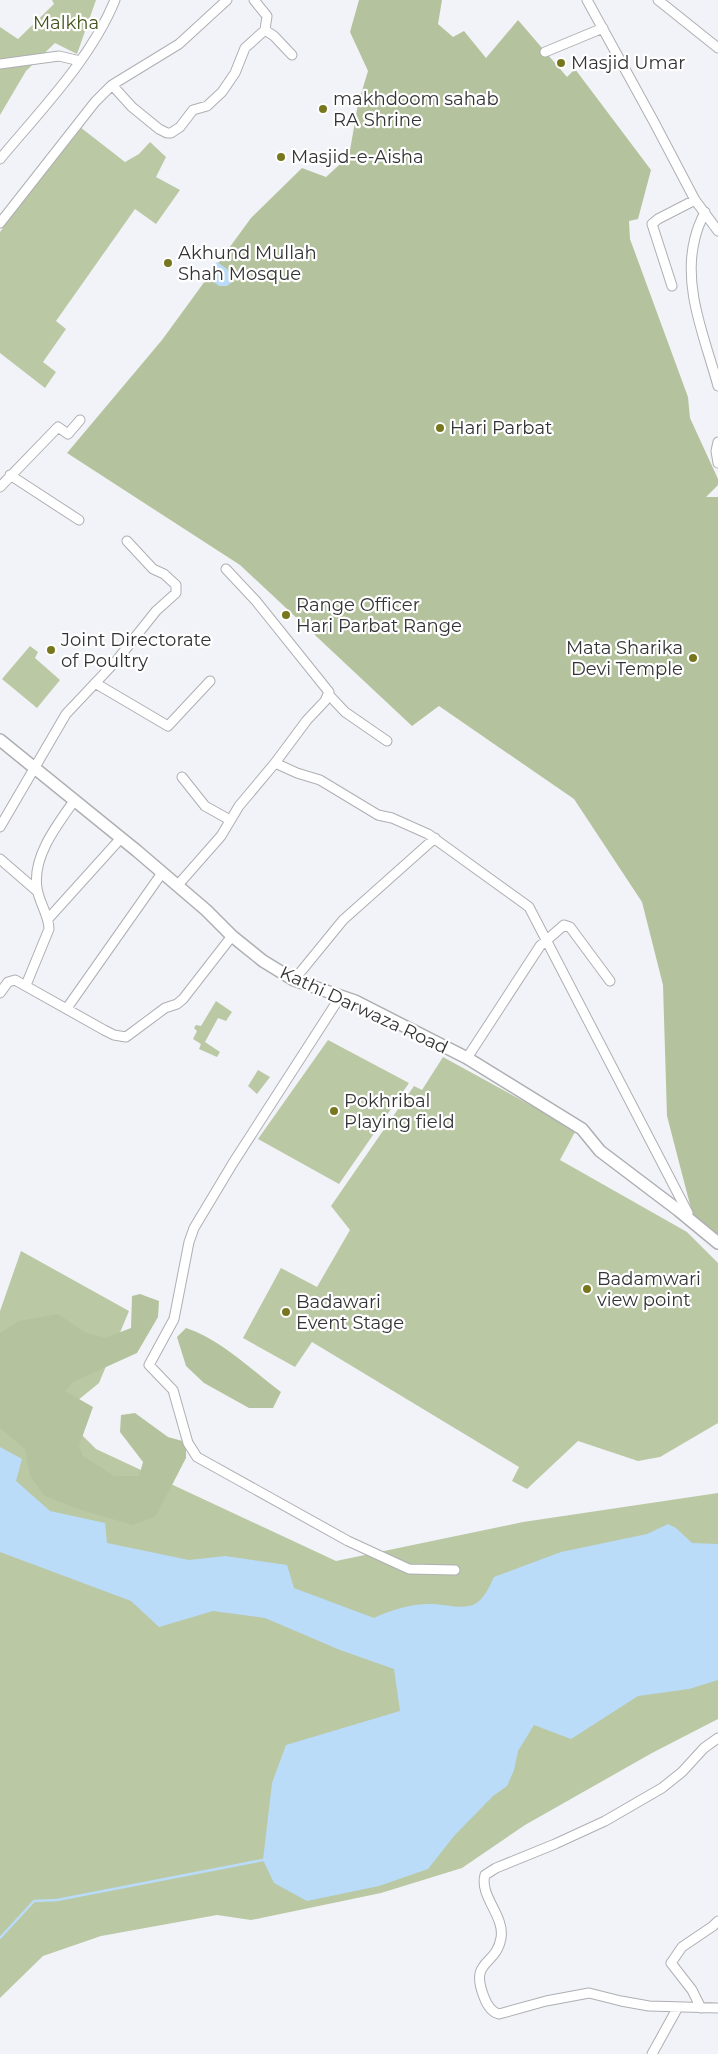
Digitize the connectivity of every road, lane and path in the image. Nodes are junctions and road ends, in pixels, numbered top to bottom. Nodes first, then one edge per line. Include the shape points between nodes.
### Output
1 (115, 0) edge
2 (227, 0) edge
3 (254, 0) edge
4 (587, 0) edge
5 (658, 0) edge
6 (603, 28) junction
7 (265, 30) junction
8 (718, 48) edge
9 (545, 52) dead end
10 (292, 54) dead end
11 (80, 61) junction
12 (0, 64) edge
13 (112, 85) junction
14 (0, 159) edge
15 (695, 200) junction
16 (704, 212) junction
17 (0, 223) edge
18 (718, 232) edge
19 (672, 286) dead end
20 (718, 386) edge
21 (80, 420) dead end
22 (718, 442) edge
23 (718, 463) edge
24 (10, 475) junction
25 (0, 487) edge
26 (79, 520) dead end
27 (127, 541) dead end
28 (226, 569) dead end
29 (210, 681) dead end
30 (95, 682) junction
31 (329, 695) junction
32 (0, 740) edge
33 (387, 741) dead end
34 (275, 763) junction
35 (36, 768) junction
36 (182, 777) dead end
37 (74, 800) junction
38 (230, 820) junction
39 (0, 827) edge
40 (120, 838) junction
41 (435, 838) junction
42 (0, 859) edge
43 (162, 873) junction
44 (177, 886) junction
45 (37, 891) junction
46 (48, 918) junction
47 (232, 936) junction
48 (546, 940) junction
49 (294, 980) junction
50 (610, 981) dead end
51 (26, 985) junction
52 (0, 993) edge
53 (340, 997) junction
54 (67, 1008) junction
55 (467, 1058) junction
56 (688, 1213) dead end
57 (718, 1243) edge
58 (455, 1570) dead end
59 (718, 1738) edge
60 (718, 1920) edge
61 (678, 2008) junction
62 (701, 2008) junction
63 (718, 2008) edge
64 (652, 2054) edge

1 - 11 street via 103,26
2 - 13 street via 179,44
3 - 7 street via 267,16
4 - 6 street
5 - 8 street
6 - 9 street
6 - 15 street
7 - 10 street
7 - 13 street via 245,48 236,73 222,92 207,106 193,110 172,133 159,130
11 - 12 street via 59,56
11 - 14 street
13 - 17 street
15 - 16 street
15 - 19 street via 652,224
16 - 18 street
16 - 20 street via 695,237 691,280 695,306
21 - 24 street via 68,434 58,427
22 - 23 street
24 - 25 street
24 - 26 street
27 - 30 street via 152,569 176,585 177,590
28 - 31 street via 268,615 328,689
29 - 30 street via 168,726
30 - 35 street via 58,726
31 - 33 street via 345,712
31 - 34 street
32 - 35 street, Kathi Darwaza Road
34 - 38 street
34 - 41 street via 320,780 382,816 408,824
35 - 37 street, Kathi Darwaza Road
35 - 39 street
36 - 38 street via 205,806
37 - 40 street, Kathi Darwaza Road
37 - 45 street via 44,852 36,880
38 - 44 street via 221,836
40 - 43 street, Kathi Darwaza Road
40 - 46 street
41 - 48 street via 529,907
41 - 49 street via 343,920
42 - 45 street
43 - 44 street, Kathi Darwaza Road
43 - 54 street
44 - 47 street, Kathi Darwaza Road
45 - 46 street
46 - 51 street via 47,936
47 - 49 street, Kathi Darwaza Road
47 - 54 street via 183,999 165,1008 126,1038 104,1030
48 - 50 street via 567,925
48 - 55 street
48 - 56 street
49 - 53 street, Kathi Darwaza Road
51 - 52 street via 12,979
51 - 54 street
53 - 55 street, Kathi Darwaza Road via 355,1001
53 - 58 street via 194,1228 174,1319 148,1365 173,1390 188,1443 197,1457 348,1542 409,1570
55 - 57 street, Kathi Darwaza Road via 582,1129 600,1151
59 - 61 street via 662,1788 605,1821 484,1876 484,1886 502,1932 498,1948 479,1972 479,1984 490,2009 496,2014 589,1992 630,2002
60 - 62 street via 682,1947 671,1963
61 - 62 street
61 - 64 street
62 - 63 street

